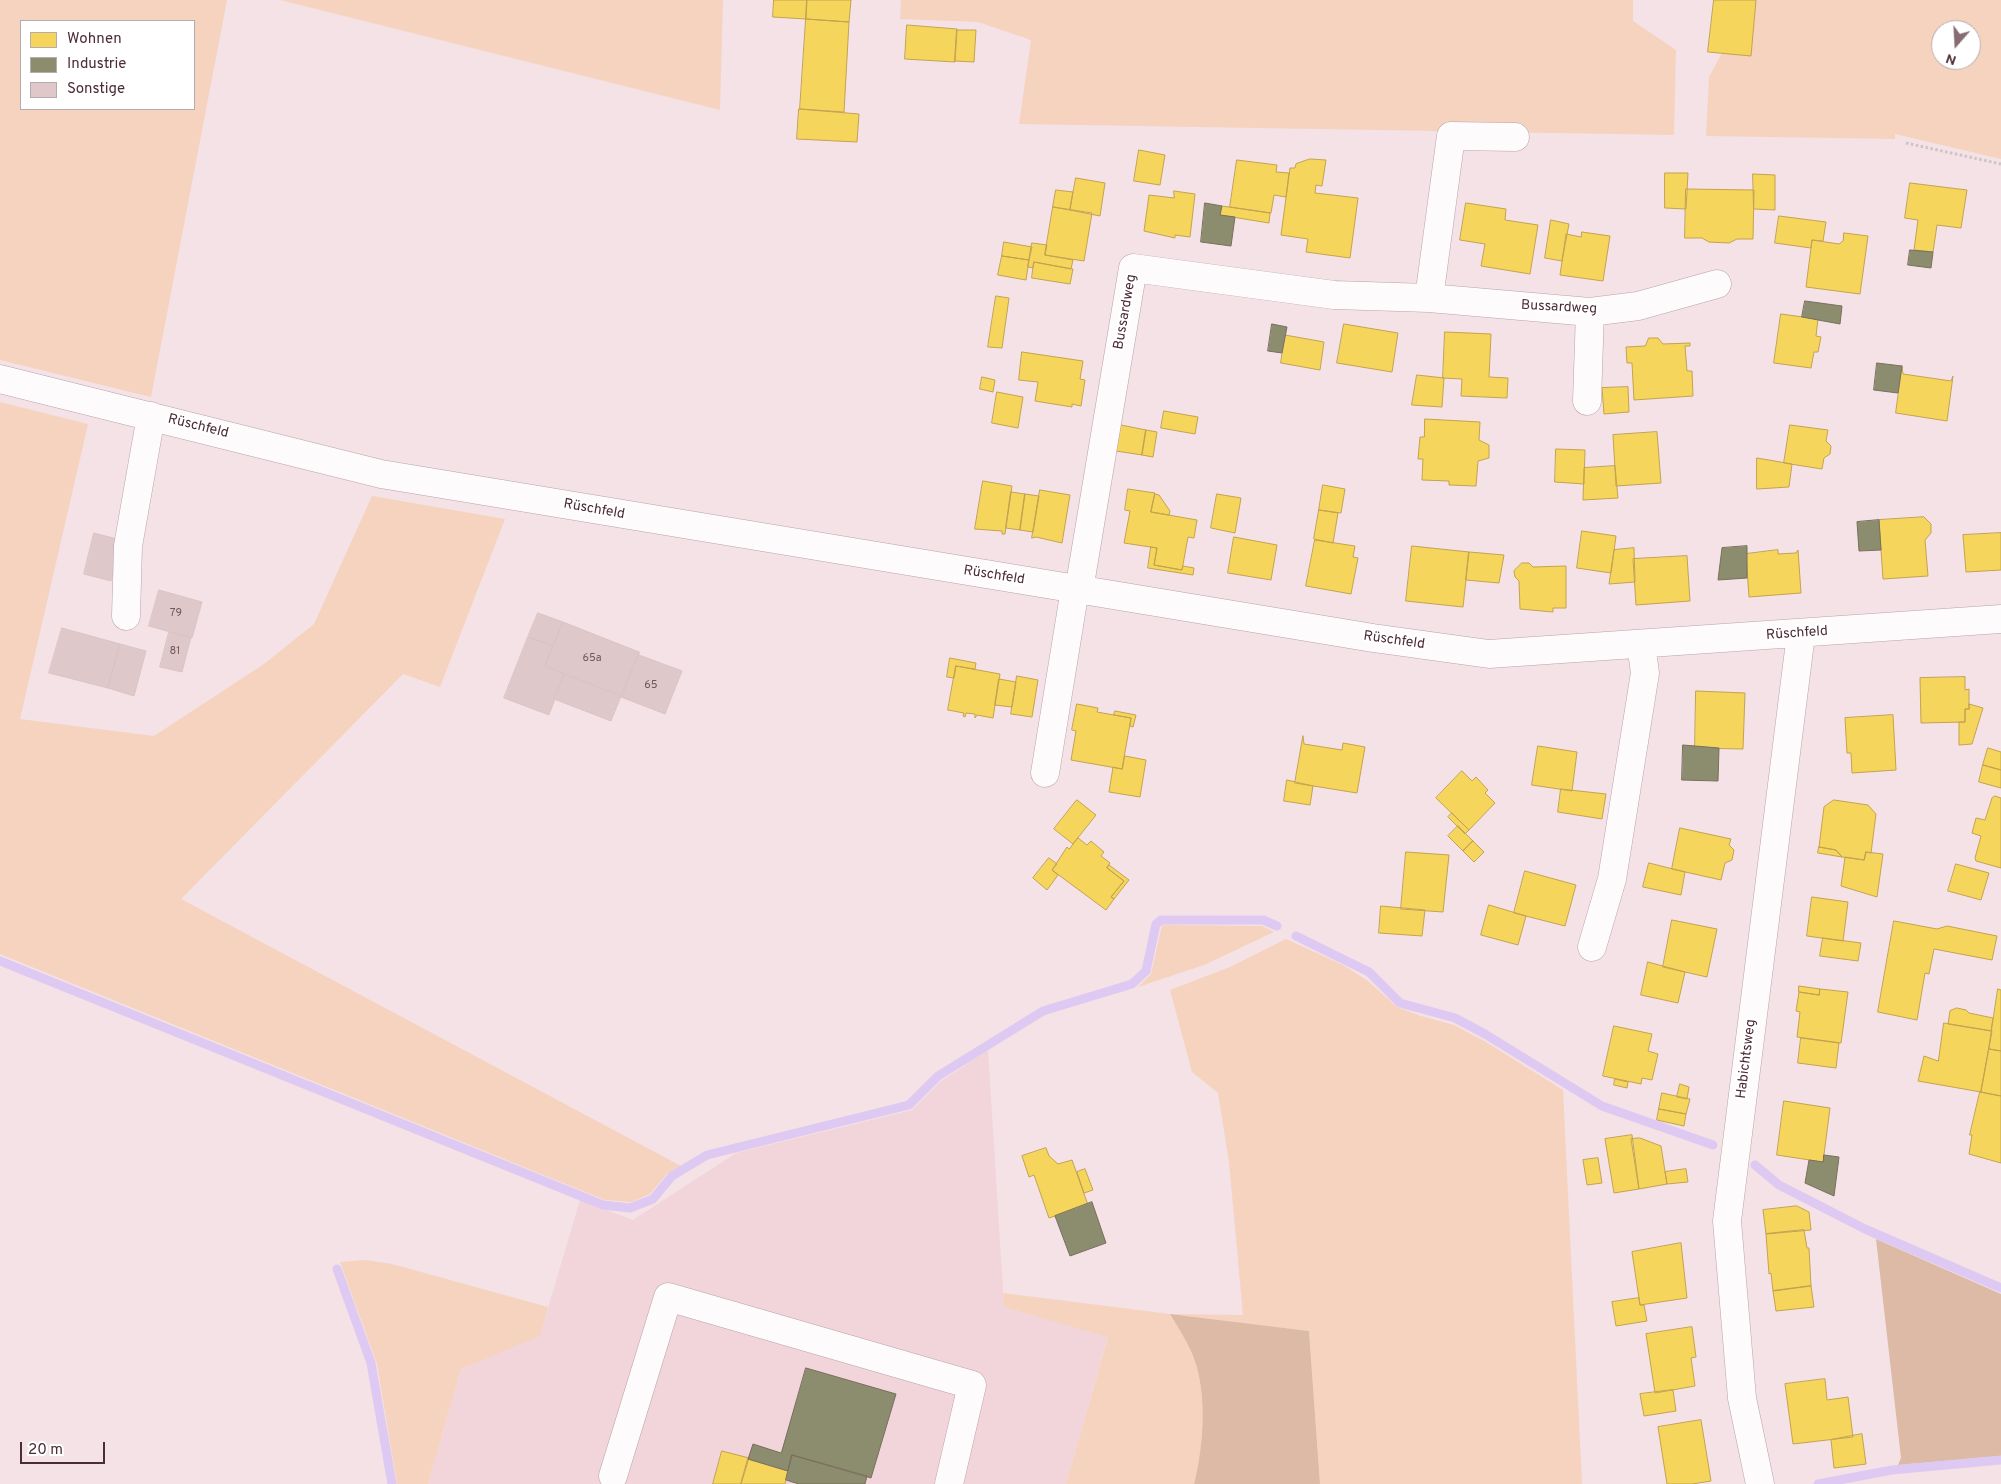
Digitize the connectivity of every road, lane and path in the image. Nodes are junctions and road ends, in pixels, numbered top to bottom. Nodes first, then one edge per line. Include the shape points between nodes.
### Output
1 (1515, 137) dead end
2 (1906, 143) dead end
3 (2001, 164) edge
4 (1717, 284) dead end
5 (1428, 298) junction
6 (1590, 312) junction
7 (0, 379) edge
8 (1587, 401) dead end
9 (151, 416) junction
10 (1077, 589) junction
11 (126, 616) dead end
12 (2001, 619) edge
13 (1801, 634) junction
14 (1641, 644) junction
15 (1045, 773) dead end
16 (1592, 947) dead end
17 (613, 1476) dead end
18 (949, 1484) edge
19 (1760, 1484) edge

1 - 5 street via 1451,136
2 - 3 path
4 - 6 street, Bussardweg via 1638,306
5 - 6 street, Bussardweg
5 - 10 street, Bussardweg via 1334,295 1133,268
6 - 8 street
7 - 9 street, Rüschfeld
9 - 10 street, Rüschfeld via 381,474
9 - 11 street via 128,546
10 - 14 street, Rüschfeld via 1489,654
10 - 15 street
12 - 13 street, Rüschfeld
13 - 14 street, Rüschfeld
13 - 19 street, Habichtsweg via 1726,1221 1742,1398
14 - 16 street via 1645,673 1616,860
17 - 18 street via 668,1297 972,1385

